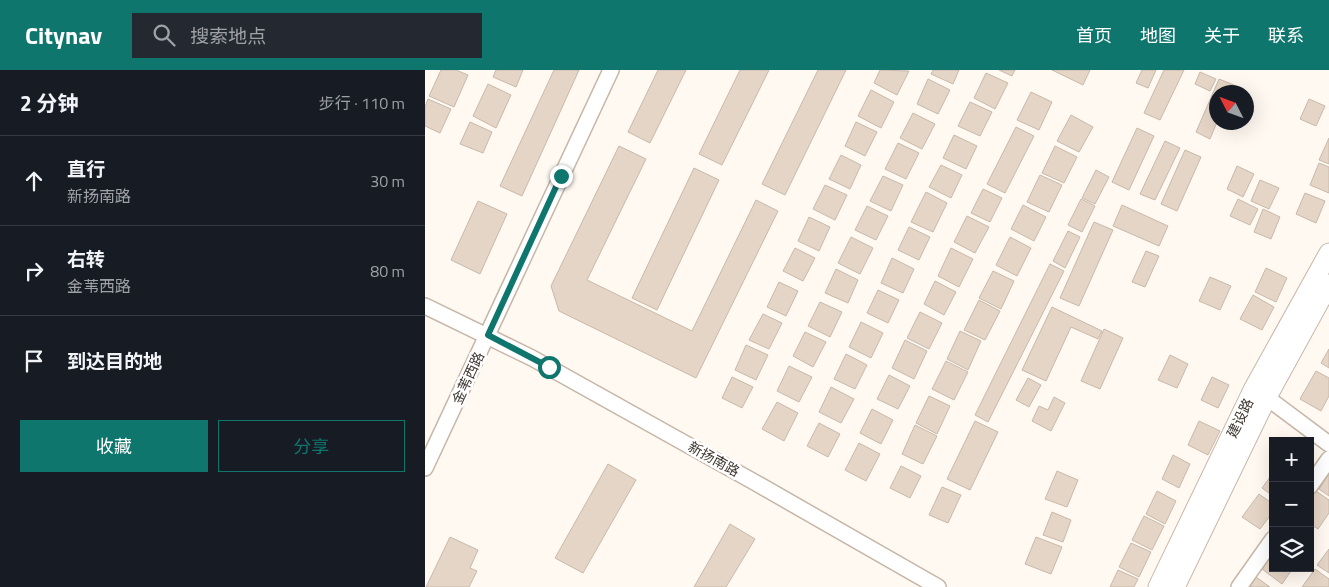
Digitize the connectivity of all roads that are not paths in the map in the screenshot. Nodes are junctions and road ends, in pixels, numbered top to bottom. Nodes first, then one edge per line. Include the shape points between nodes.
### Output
1 (611, 70) edge
2 (1329, 252) edge
3 (1329, 284) edge
4 (425, 306) edge
5 (488, 335) junction
6 (1261, 392) junction
7 (1329, 444) edge
8 (1329, 459) edge
9 (425, 468) edge
10 (1313, 482) edge
11 (1269, 545) edge
12 (938, 587) edge
13 (1158, 587) edge
14 (1175, 587) edge
15 (1239, 587) edge

1 - 5 street, 金苇西路
2 - 6 main road, 建设路
3 - 6 main road, 建设路
4 - 5 street, 新扬南路
5 - 9 street, 金苇西路
5 - 12 street, 新扬南路
6 - 7 street
6 - 13 main road, 建设路
6 - 14 main road, 建设路
8 - 10 street
11 - 15 street

